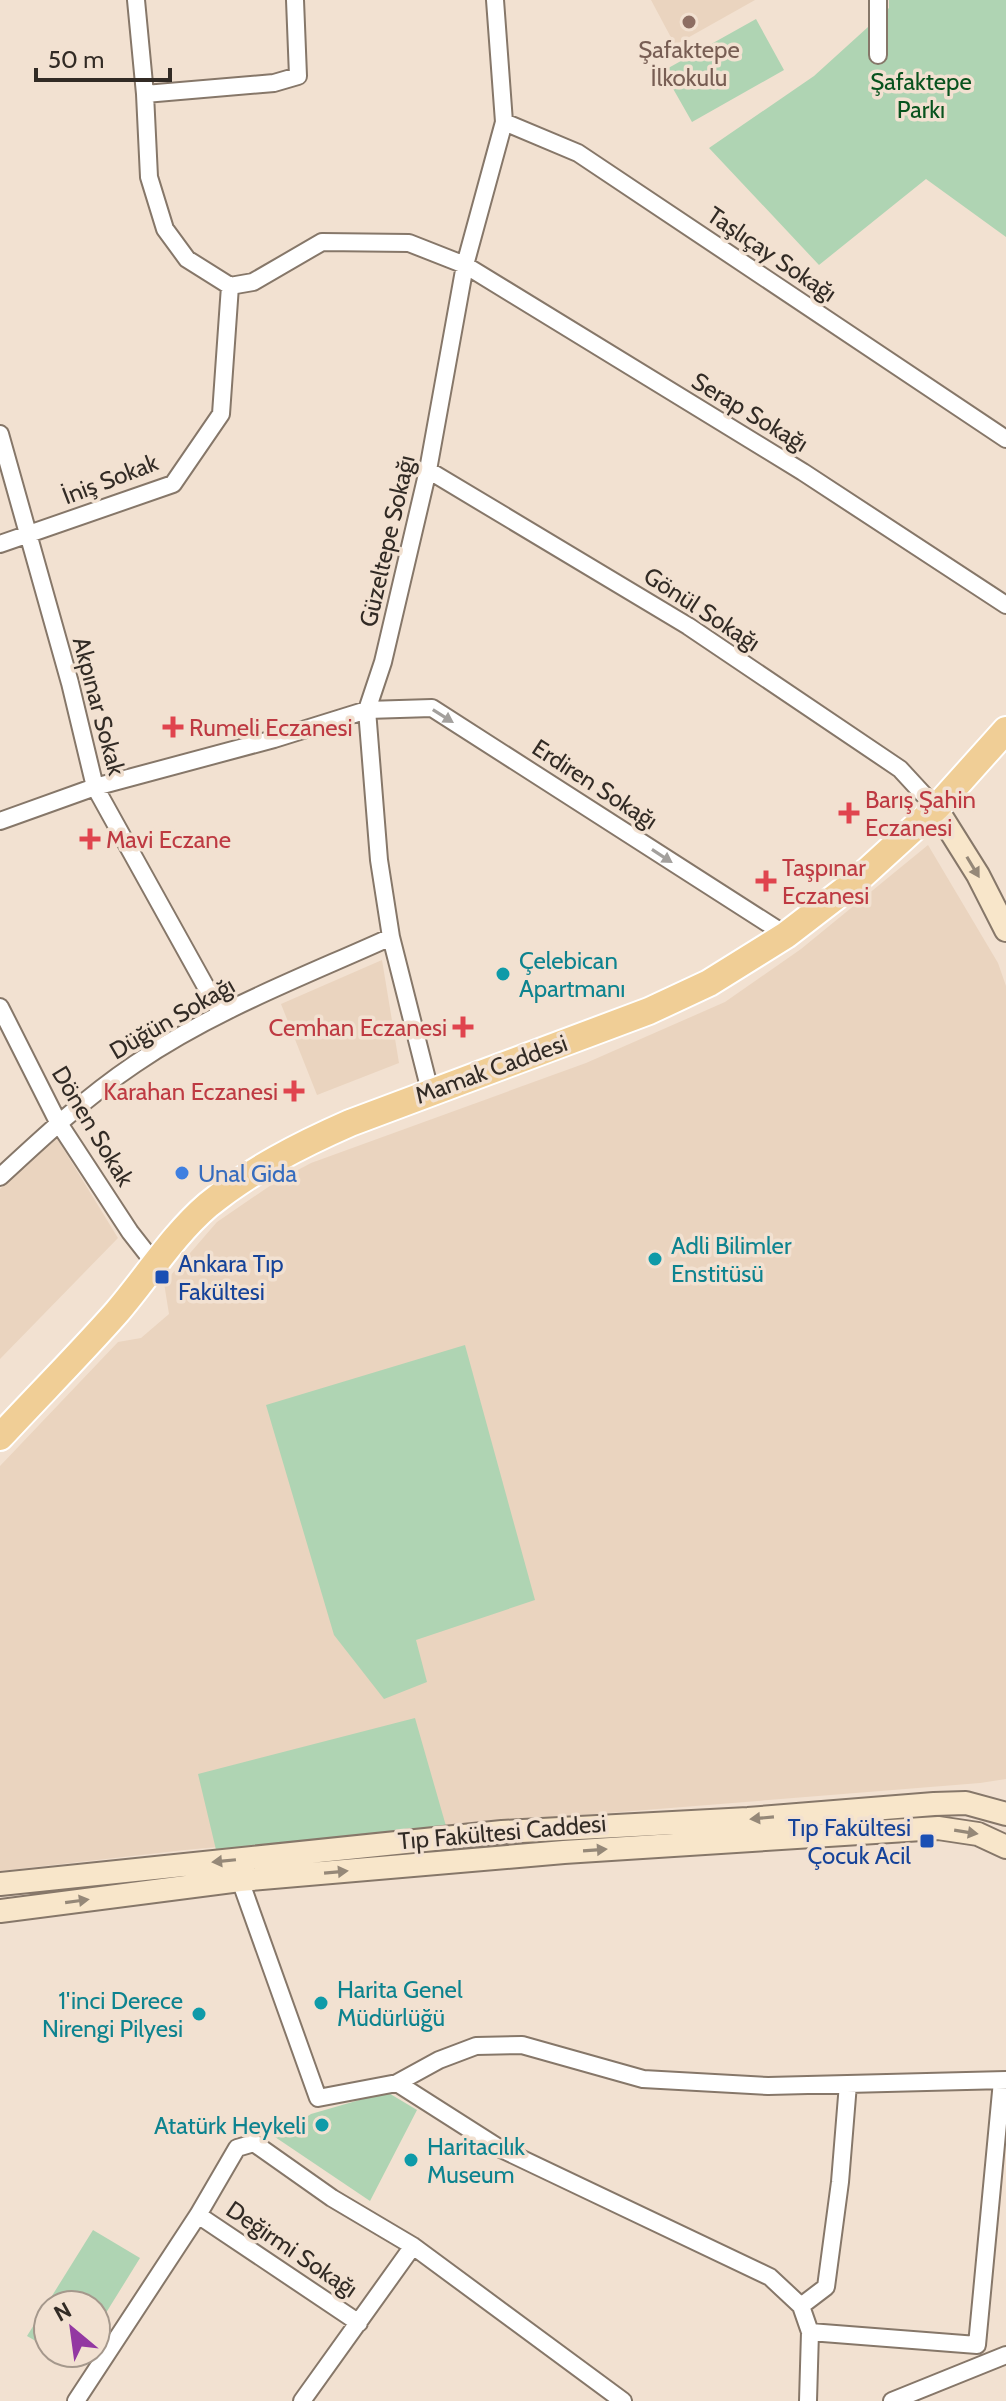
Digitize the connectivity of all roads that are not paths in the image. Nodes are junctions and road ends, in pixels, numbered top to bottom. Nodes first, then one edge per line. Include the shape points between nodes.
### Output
1 (136, 0) edge
2 (295, 0) edge
3 (495, 0) edge
4 (878, 0) edge
5 (878, 55) dead end
6 (145, 94) junction
7 (504, 122) junction
8 (465, 265) junction
9 (230, 286) junction
10 (0, 434) edge
11 (1006, 439) edge
12 (428, 470) junction
13 (27, 536) junction
14 (0, 544) edge
15 (1006, 605) edge
16 (367, 710) junction
17 (1006, 730) edge
18 (95, 787) junction
19 (936, 808) junction
20 (0, 821) edge
21 (1006, 930) edge
22 (786, 935) junction
23 (391, 937) junction
24 (0, 1007) edge
25 (221, 1014) junction
26 (430, 1091) junction
27 (58, 1122) junction
28 (0, 1177) edge
29 (155, 1264) junction
30 (0, 1437) edge
31 (1006, 1814) edge
32 (1006, 1847) edge
33 (240, 1880) junction
34 (0, 1884) edge
35 (0, 1911) edge
36 (1004, 2080) edge
37 (397, 2083) junction
38 (848, 2084) junction
39 (198, 2215) junction
40 (413, 2246) junction
41 (801, 2306) junction
42 (359, 2323) junction
43 (810, 2332) junction
44 (1006, 2355) edge
45 (76, 2401) edge
46 (302, 2401) edge
47 (623, 2401) edge
48 (808, 2401) edge
49 (892, 2401) edge

1 - 6 street
2 - 6 street via 298,76 274,83
3 - 7 street, Güzeltepe Sokağı
4 - 5 street
6 - 9 street via 149,177 165,229 187,259
7 - 8 street, Güzeltepe Sokağı
7 - 11 street, Taşlıçay Sokağı via 578,153
8 - 9 street, Serap Sokağı via 409,243 322,242 253,282
8 - 12 street, Güzeltepe Sokağı
8 - 15 street, Serap Sokağı via 803,472
9 - 13 street, İniş Sokak via 221,414 173,484
10 - 13 street, Akpınar Sokak
12 - 16 street, Güzeltepe Sokağı
12 - 19 street, Gönül Sokağı via 701,635 900,769
13 - 14 street, İniş Sokak
13 - 18 street, Akpınar Sokak
16 - 18 street, Erdiren Sokağı
16 -> 22 street, Erdiren Sokağı via 432,708
16 - 23 street, Güzeltepe Sokağı
17 - 19 main road, Mamak Caddesi
18 - 20 street, Erdiren Sokağı
18 - 25 street, Akpınar Sokak
19 -> 21 main road
19 - 22 main road, Mamak Caddesi via 855,882
22 - 26 main road, Mamak Caddesi via 709,983 649,1011
23 - 25 street, Düğün Sokağı
23 - 26 street, Güzeltepe Sokağı
24 - 27 street, Dönen Sokak
25 - 27 street, Düğün Sokağı via 135,1063
26 - 29 main road, Mamak Caddesi via 264,1166 207,1206
27 - 28 street, Düğün Sokağı
27 - 29 street, Dönen Sokak
29 - 30 main road, Mamak Caddesi
31 -> 34 main road, Tıp Fakültesi Caddesi via 966,1803 934,1804 502,1832
33 -> 32 main road, Tıp Fakültesi Caddesi via 938,1828 978,1834
35 -> 33 main road, Tıp Fakültesi Caddesi
33 - 37 street via 318,2098
36 - 38 street
36 - 43 street via 977,2345
37 - 38 street via 476,2046 522,2045 643,2079
37 - 41 street via 499,2148 770,2277
38 - 41 street via 826,2287
39 - 40 street via 237,2148 254,2143
39 - 42 street, Değirmi Sokağı
39 - 45 street
40 - 42 street
40 - 47 street
41 - 43 street
42 - 46 street
43 - 48 street
44 - 49 street

